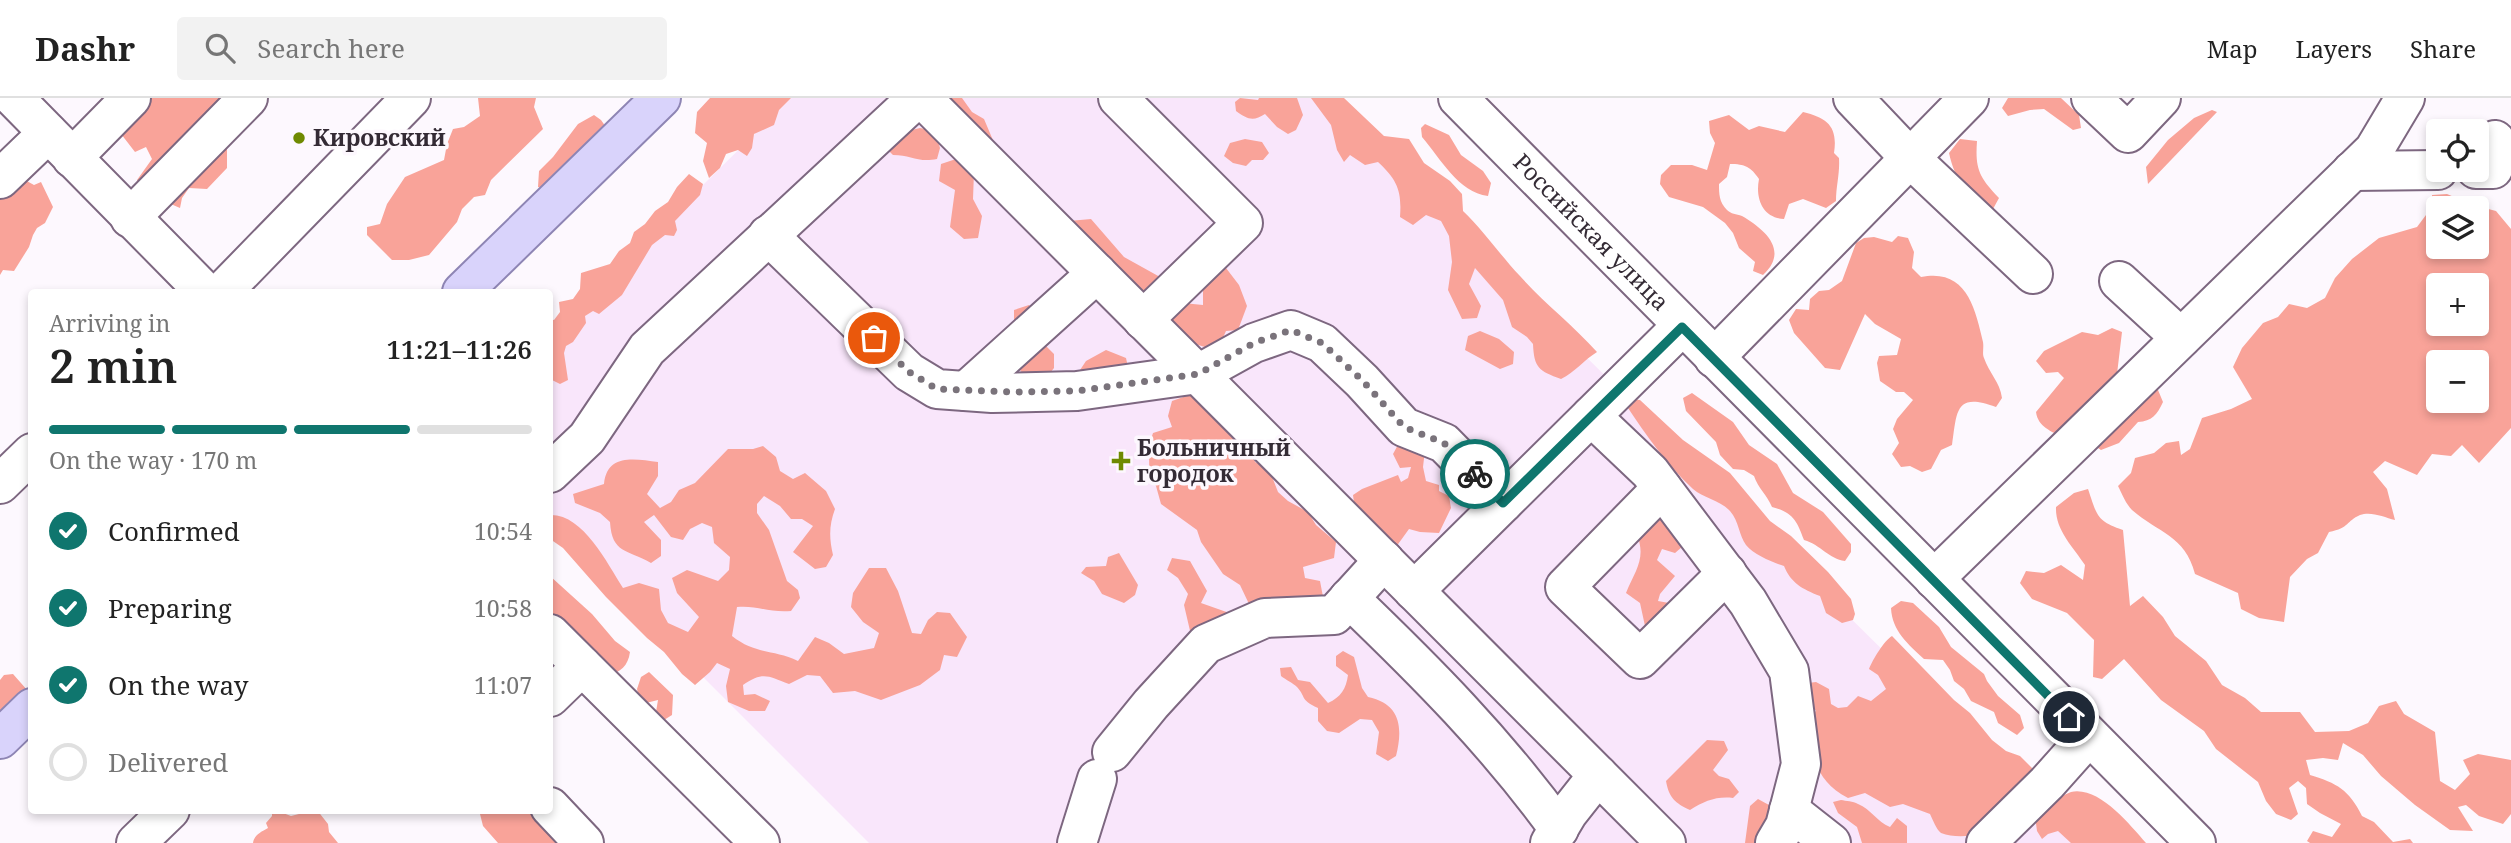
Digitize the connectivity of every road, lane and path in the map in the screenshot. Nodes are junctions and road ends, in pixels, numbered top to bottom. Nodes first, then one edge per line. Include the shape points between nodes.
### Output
1 (14, 98) edge
2 (131, 98) edge
3 (248, 98) edge
4 (411, 98) edge
5 (661, 98) edge
6 (917, 98) edge
7 (922, 98) edge
8 (1118, 98) edge
9 (1853, 98) edge
10 (1969, 98) edge
11 (2091, 98) edge
12 (2161, 98) edge
13 (2405, 98) edge
14 (1474, 104) edge
15 (60, 145) junction
16 (1910, 158) junction
17 (2426, 170) edge
18 (2352, 171) junction
19 (0, 179) edge
20 (130, 218) junction
21 (768, 235) junction
22 (1097, 273) junction
23 (2033, 274) dead end
24 (2119, 281) dead end
25 (202, 289) edge
26 (225, 289) edge
27 (465, 289) edge
28 (1143, 320) junction
29 (1682, 327) junction
30 (2181, 338) junction
31 (1714, 358) junction
32 (1198, 374) junction
33 (965, 391) junction
34 (1591, 416) junction
35 (28, 457) edge
36 (553, 470) edge
37 (0, 484) edge
38 (1662, 488) junction
39 (1503, 503) junction
40 (1384, 561) junction
41 (1727, 573) junction
42 (1934, 579) junction
43 (1414, 591) junction
44 (1349, 598) junction
45 (553, 637) edge
46 (582, 666) junction
47 (553, 694) edge
48 (28, 712) edge
49 (2089, 736) junction
50 (0, 739) edge
51 (1598, 775) junction
52 (553, 810) edge
53 (166, 814) edge
54 (1782, 826) edge
55 (1555, 836) edge
56 (136, 843) edge
57 (584, 843) edge
58 (760, 843) edge
59 (1077, 843) edge
60 (1666, 843) edge
61 (1831, 843) edge
62 (1986, 843) edge
63 (2196, 843) edge

1 - 15 street
2 - 15 street
3 - 20 street
4 - 26 street
5 - 27 main road
6 - 21 street
7 - 22 street
8 - 28 street via 1243,223
9 - 16 street
10 - 16 street
11 - 12 street via 2128,132
13 - 18 street via 2374,150
14 - 29 street, Российская улица
15 - 19 street
15 - 20 street
16 - 23 street
16 - 31 street
17 - 18 street
18 - 30 street
20 - 25 street
21 - 33 street via 909,372 937,389
21 - 36 street via 647,349 587,438
22 - 28 street
22 - 33 street
24 - 30 street
28 - 32 street
29 - 31 street, Российская улица
29 - 34 street
30 - 42 street
31 - 42 street, Российская улица
32 - 33 street via 1077,391
32 - 39 street via 1254,343 1291,330 1322,343 1404,427 1444,443
32 - 40 street
34 - 38 street
34 - 39 street
35 - 37 street
38 - 41 street
38 - 41 street via 1565,587 1640,659
39 - 43 street
40 - 43 street
40 - 44 street
41 - 54 street via 1789,671 1801,764
42 - 49 street, Российская улица
43 - 51 street
44 - 55 street via 1442,688 1522,778
44 - 59 street via 1334,615 1265,618 1206,644 1151,704 1104,766
45 - 46 street
46 - 47 street
46 - 58 street
48 - 50 main road
49 - 62 street
49 - 63 street, Российская улица
51 - 55 street
51 - 60 street
52 - 57 street
53 - 56 street
54 - 61 street

